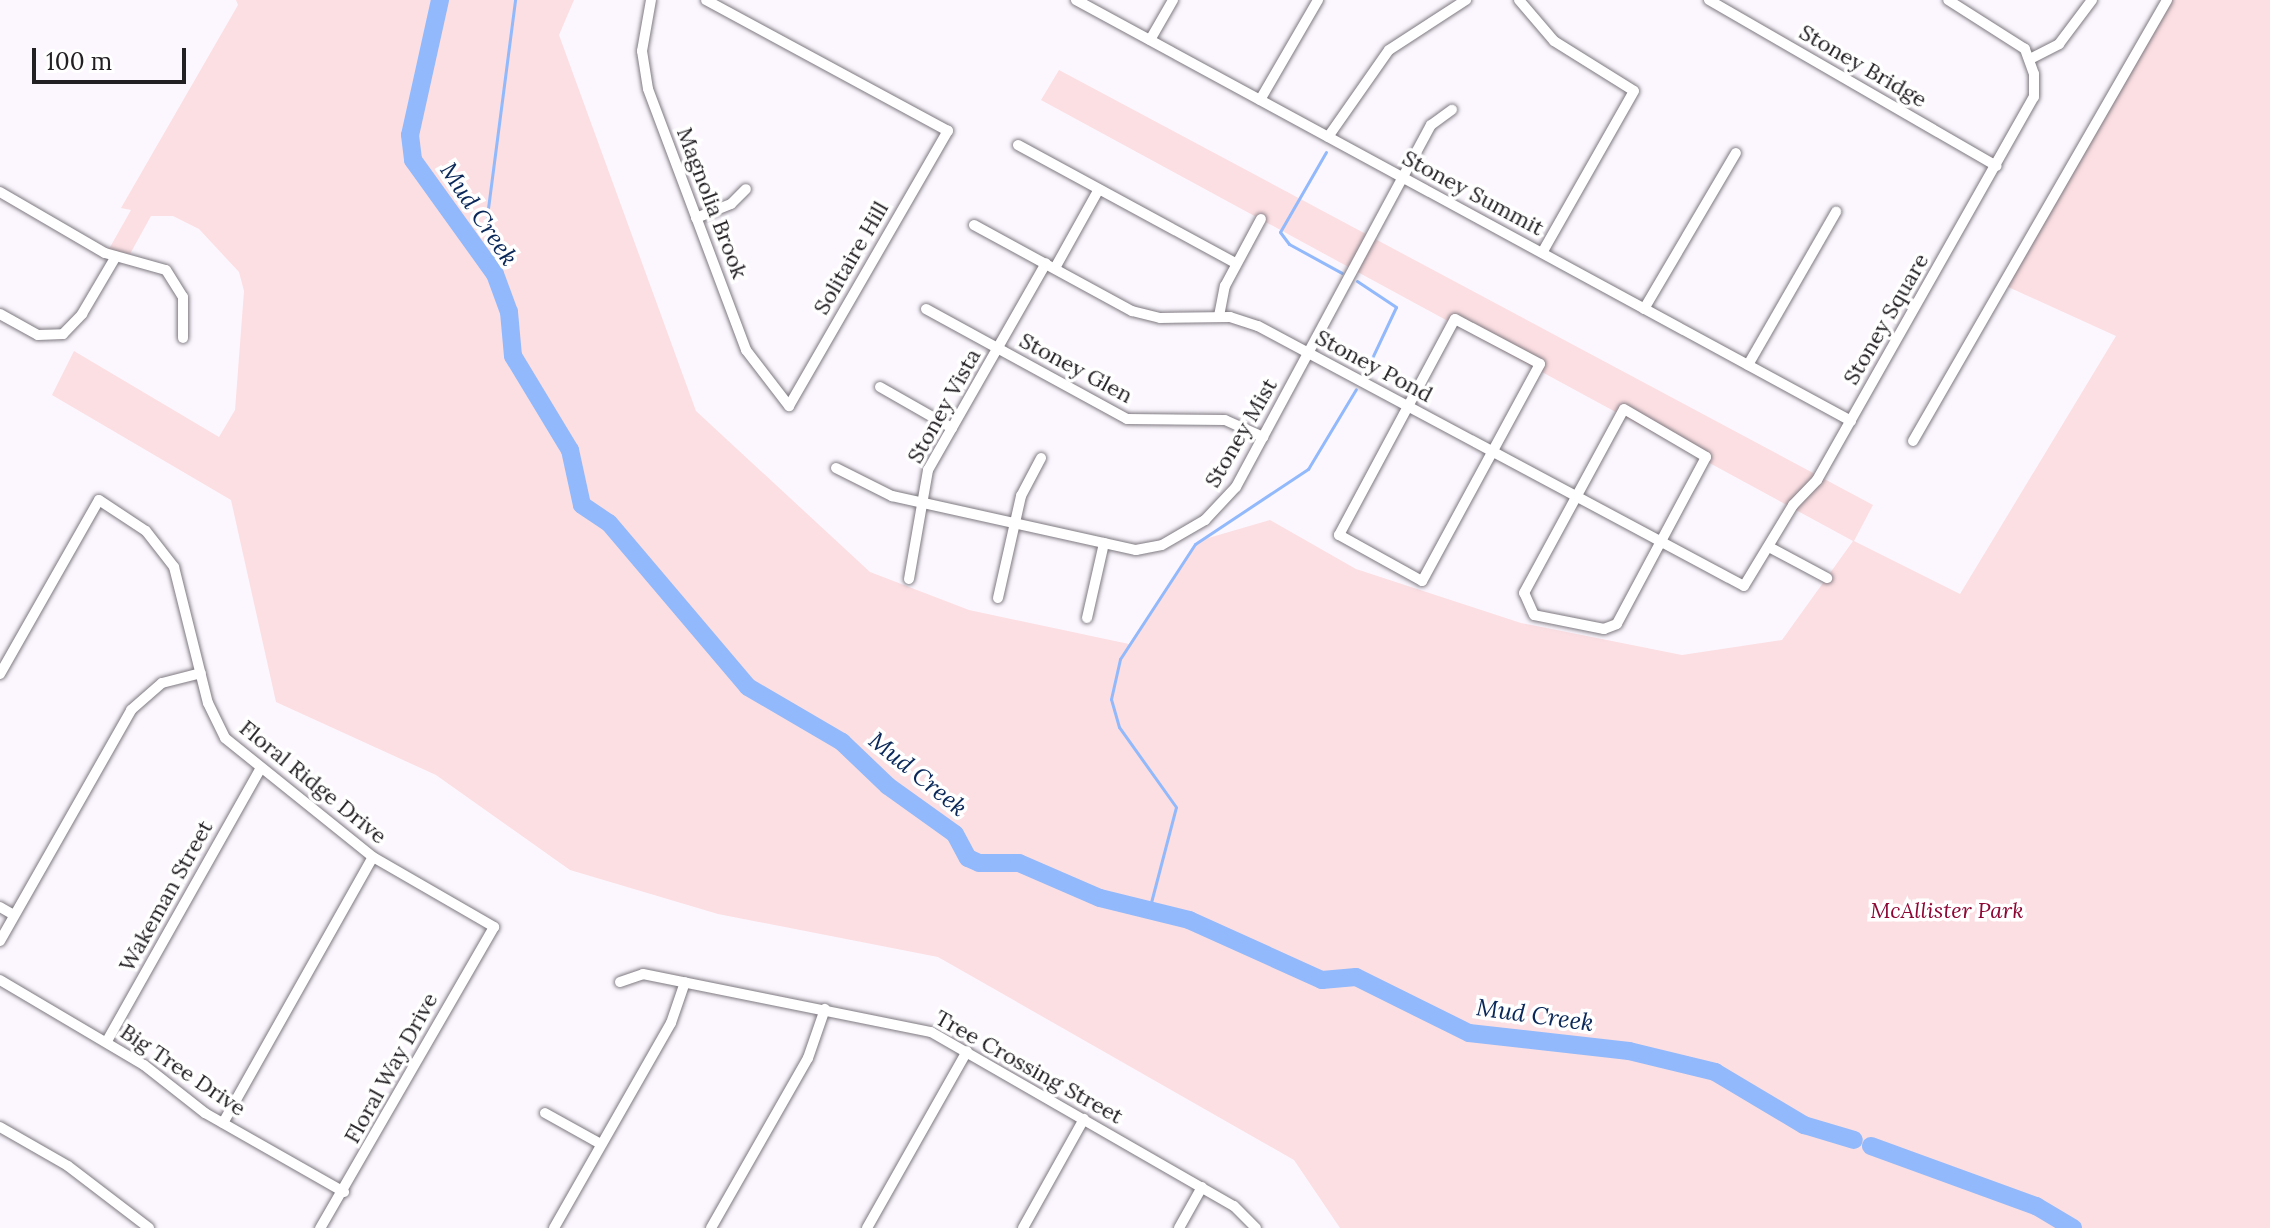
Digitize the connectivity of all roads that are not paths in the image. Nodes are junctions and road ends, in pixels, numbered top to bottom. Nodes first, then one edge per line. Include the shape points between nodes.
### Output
1 (651, 0) edge
2 (706, 0) edge
3 (1076, 0) edge
4 (1173, 0) edge
5 (1318, 0) edge
6 (1466, 0) edge
7 (1519, 0) edge
8 (1709, 0) edge
9 (1948, 0) edge
10 (2092, 0) edge
11 (2167, 0) edge
12 (1150, 40) junction
13 (2030, 59) junction
14 (1260, 100) junction
15 (1452, 110) dead end
16 (1328, 137) junction
17 (1018, 145) dead end
18 (1736, 153) dead end
19 (1996, 166) junction
20 (1403, 178) junction
21 (746, 189) dead end
22 (1099, 189) junction
23 (0, 192) edge
24 (1836, 212) dead end
25 (696, 218) junction
26 (1261, 219) dead end
27 (974, 225) dead end
28 (1542, 253) junction
29 (115, 258) junction
30 (1235, 263) junction
31 (1050, 266) junction
32 (926, 309) dead end
33 (1644, 309) junction
34 (0, 314) edge
35 (1219, 316) junction
36 (183, 338) dead end
37 (997, 349) junction
38 (1308, 353) junction
39 (1748, 365) junction
40 (880, 387) dead end
41 (789, 406) joint
42 (1408, 407) junction
43 (1851, 421) junction
44 (952, 428) junction
45 (1263, 437) junction
46 (1913, 441) dead end
47 (1493, 454) junction
48 (1041, 458) dead end
49 (836, 468) dead end
50 (1576, 500) junction
51 (924, 503) junction
52 (1014, 524) junction
53 (1104, 543) junction
54 (1660, 545) junction
55 (1769, 547) junction
56 (1827, 578) dead end
57 (909, 579) dead end
58 (1744, 586) joint
59 (998, 598) dead end
60 (1087, 618) dead end
61 (201, 673) junction
62 (0, 674) edge
63 (260, 770) junction
64 (373, 857) junction
65 (0, 907) edge
66 (14, 915) junction
67 (494, 927) joint
68 (0, 941) edge
69 (0, 980) edge
70 (620, 982) dead end
71 (685, 982) junction
72 (825, 1009) junction
73 (107, 1041) junction
74 (967, 1051) junction
75 (545, 1113) dead end
76 (1084, 1119) junction
77 (223, 1123) junction
78 (0, 1127) edge
79 (601, 1144) junction
80 (1202, 1187) junction
81 (344, 1192) junction
82 (149, 1228) edge
83 (320, 1228) edge
84 (554, 1228) edge
85 (711, 1228) edge
86 (867, 1228) edge
87 (1023, 1228) edge
88 (1179, 1228) edge
89 (1256, 1228) edge

1 - 25 street, Magnolia Brook via 643,66
2 - 41 street, Solitaire Hill via 948,131
3 - 12 street, Stoney Summit
4 - 12 street
5 - 14 street
6 - 16 street via 1389,50
7 - 28 street via 1554,41 1634,91
8 - 19 street, Stoney Bridge
9 - 13 street via 2003,31
10 - 13 street via 2059,44
11 - 46 street
12 - 14 street, Stoney Summit
13 - 19 street, Stoney Square via 2034,97
14 - 16 street, Stoney Summit
15 - 20 street, Stoney Mist via 1437,118
16 - 20 street, Stoney Summit
17 - 22 street
18 - 33 street
19 - 43 street, Stoney Square
20 - 28 street, Stoney Summit
20 - 38 street, Stoney Mist
21 - 25 street via 731,204
22 - 30 street
22 - 31 street, Stoney Vista
23 - 29 street
24 - 39 street
25 - 41 street, Magnolia Brook via 746,350
26 - 30 street
27 - 31 street, Stoney Pond
28 - 33 street, Stoney Summit
29 - 34 street via 82,314 63,334 38,335
29 - 36 street via 156,264 169,273 183,297
30 - 35 street
31 - 35 street, Stoney Pond via 1151,317
31 - 37 street, Stoney Vista
32 - 37 street, Stoney Glen
33 - 39 street, Stoney Summit
35 - 38 street, Stoney Pond via 1258,326
37 - 44 street, Stoney Vista
37 - 45 street, Stoney Glen via 1140,423 1225,420
38 - 42 street, Stoney Pond
38 - 45 street, Stoney Mist
39 - 43 street, Stoney Summit
40 - 44 street
42 - 47 street, Stoney Pond
42 - 47 street via 1455,319 1540,364
42 - 47 street via 1339,535 1422,581
43 - 55 street, Stoney Square
44 - 51 street, Stoney Vista via 928,470
45 - 53 street, Stoney Mist via 1231,494 1205,520 1154,548
47 - 50 street, Stoney Pond
48 - 52 street
49 - 51 street, Stoney Mist via 874,489
50 - 54 street, Stoney Pond
50 - 54 street via 1624,409 1706,457
50 - 54 street via 1524,593 1526,609 1612,628
51 - 52 street, Stoney Mist
51 - 57 street, Stoney Vista
52 - 53 street, Stoney Mist
52 - 59 street
53 - 60 street
54 - 58 street, Stoney Pond
55 - 56 street
55 - 58 street, Stoney Square
61 - 62 street, Floral Ridge Drive via 168,557 146,531 99,500
61 - 63 street, Floral Ridge Drive via 217,726
61 - 66 street via 162,683 131,710
63 - 64 street, Floral Ridge Drive
63 - 73 street, Wakeman Street
64 - 67 street, Floral Ridge Drive
64 - 77 street
65 - 66 street
66 - 68 street
67 - 81 street, Floral Way Drive
69 - 73 street, Big Tree Drive
70 - 71 street, Tree Crossing Street via 635,974
71 - 72 street, Tree Crossing Street
71 - 79 street via 671,1023
72 - 74 street, Tree Crossing Street via 918,1028
72 - 85 street via 808,1058
73 - 77 street, Big Tree Drive
74 - 76 street, Tree Crossing Street
74 - 86 street
75 - 79 street
76 - 80 street, Tree Crossing Street
76 - 87 street
77 - 81 street, Big Tree Drive
78 - 82 street via 68,1166
79 - 84 street
80 - 88 street
80 - 89 street, Tree Crossing Street
81 - 83 street, Floral Way Drive

